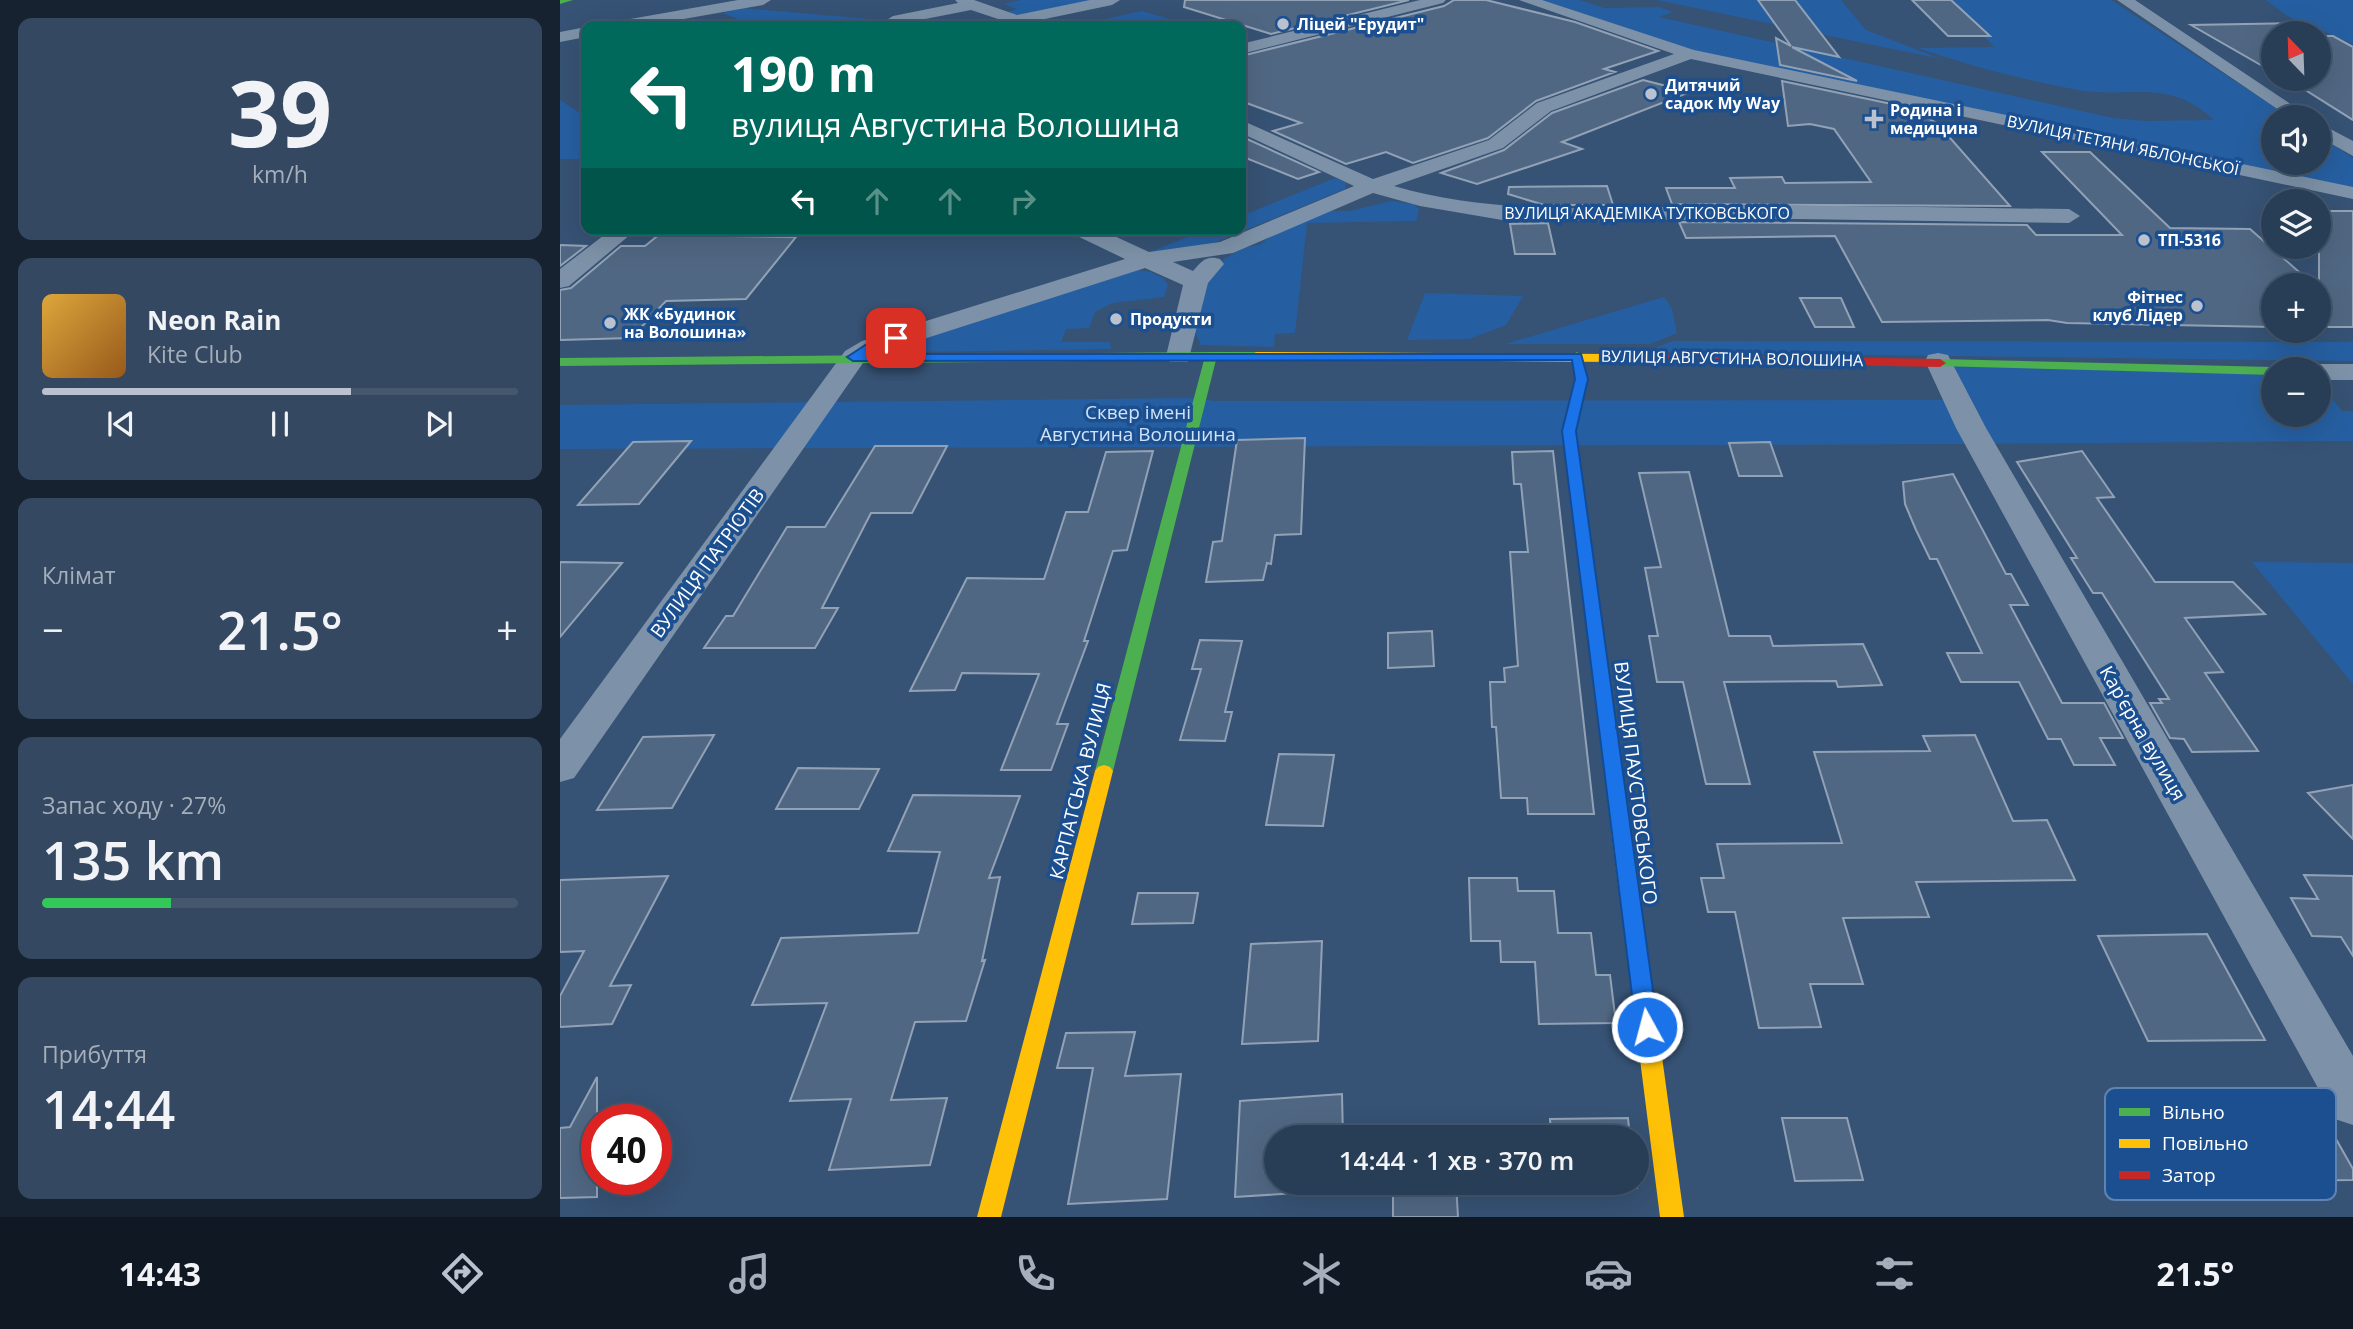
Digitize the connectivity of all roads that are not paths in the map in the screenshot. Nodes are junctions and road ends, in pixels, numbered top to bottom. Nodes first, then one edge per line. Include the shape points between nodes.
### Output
1 (570, 0) edge
2 (763, 0) edge
3 (1112, 0) edge
4 (1438, 0) edge
5 (1527, 0) edge
6 (2125, 0) edge
7 (560, 2) edge
8 (968, 2) edge
9 (647, 21) edge
10 (893, 21) edge
11 (581, 33) edge
12 (560, 37) edge
13 (1246, 48) edge
14 (1690, 54) junction
15 (2283, 105) edge
16 (1246, 128) edge
17 (2331, 136) edge
18 (2353, 150) edge
19 (1372, 186) junction
20 (2353, 193) edge
21 (2069, 216) dead end
22 (618, 235) edge
23 (1093, 235) edge
24 (1226, 248) junction
25 (1148, 259) junction
26 (560, 281) edge
27 (1196, 282) junction
28 (1179, 356) junction
29 (1211, 356) junction
30 (1577, 356) junction
31 (853, 357) junction
32 (1938, 361) junction
33 (560, 362) edge
34 (2261, 371) edge
35 (2331, 372) edge
36 (2353, 372) edge
37 (560, 768) edge
38 (2353, 1103) edge
39 (989, 1217) edge
40 (1672, 1217) edge

1 - 7 street
2 - 9 street
3 - 8 street via 1016,20
4 - 13 street
5 - 14 street, ВУЛИЦЯ ТЕТЯНИ ЯБЛОНСЬКОЇ
6 - 15 street
8 - 10 street
11 - 12 street
14 - 19 street via 1544,107 1496,144
14 - 20 street, ВУЛИЦЯ ТЕТЯНИ ЯБЛОНСЬКОЇ
16 - 19 street, ВУЛИЦЯ АКАДЕМІКА ТУТКОВСЬКОГО
17 - 18 street
19 - 21 street, ВУЛИЦЯ АКАДЕМІКА ТУТКОВСЬКОГО via 1420,200 1508,214
19 - 24 street
22 - 26 street
23 - 25 street
24 - 25 street
24 - 27 street
25 - 27 street
25 - 31 street via 871,346
27 - 28 street
28 - 29 street, ВУЛИЦЯ АВГУСТИНА ВОЛОШИНА
28 - 31 street, ВУЛИЦЯ АВГУСТИНА ВОЛОШИНА
29 - 30 street, ВУЛИЦЯ АВГУСТИНА ВОЛОШИНА
29 - 39 street, КАРПАТСЬКА ВУЛИЦЯ
30 - 32 street, ВУЛИЦЯ АВГУСТИНА ВОЛОШИНА
30 - 40 street, ВУЛИЦЯ ПАУСТОВСЬКОГО via 1581,379 1569,431
31 - 33 street, ВУЛИЦЯ АВГУСТИНА ВОЛОШИНА
31 - 37 street, ВУЛИЦЯ ПАТРІОТІВ
32 - 34 street, ВУЛИЦЯ АВГУСТИНА ВОЛОШИНА
32 - 38 street, Карʼєрна вулиця via 1975,436
35 - 36 street

